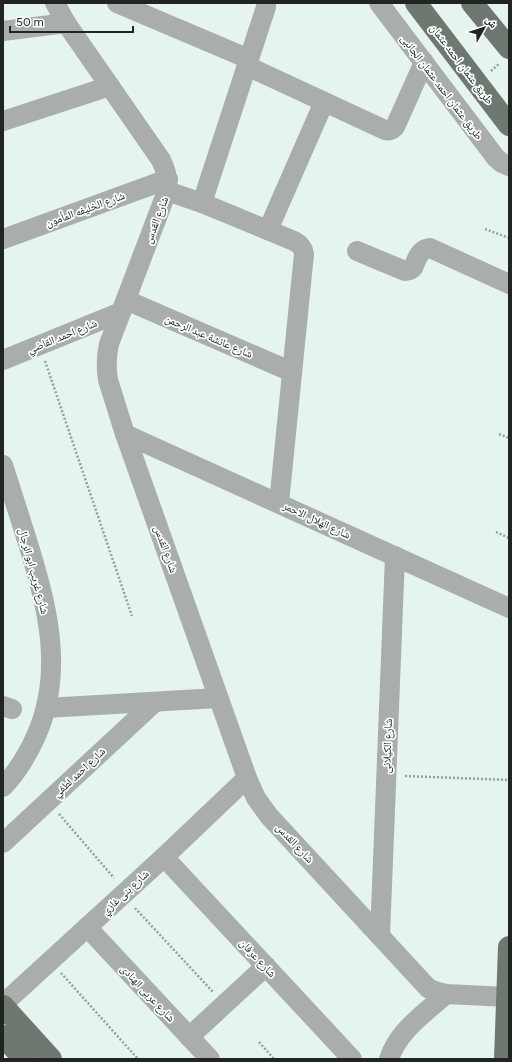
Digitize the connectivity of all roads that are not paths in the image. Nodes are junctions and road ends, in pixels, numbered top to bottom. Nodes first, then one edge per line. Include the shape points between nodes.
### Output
1 (117, 3) edge
2 (266, 3) edge
3 (379, 3) edge
4 (416, 3) edge
5 (480, 6) edge
6 (60, 9) edge
7 (3, 31) edge
8 (509, 48) edge
9 (248, 62) junction
10 (424, 62) junction
11 (110, 86) junction
12 (324, 102) junction
13 (3, 121) edge
14 (509, 124) edge
15 (509, 166) edge
16 (167, 185) junction
17 (202, 203) junction
18 (268, 230) junction
19 (3, 239) edge
20 (357, 251) dead end
21 (509, 284) edge
22 (124, 306) junction
23 (3, 360) edge
24 (292, 372) junction
25 (125, 434) junction
26 (3, 465) edge
27 (279, 503) junction
28 (395, 556) junction
29 (509, 608) edge
30 (218, 698) junction
31 (155, 702) junction
32 (46, 708) junction
33 (247, 778) junction
34 (3, 787) edge
35 (3, 843) edge
36 (164, 856) junction
37 (87, 927) junction
38 (380, 936) junction
39 (509, 947) edge
40 (266, 966) junction
41 (446, 994) junction
42 (507, 997) junction
43 (3, 1005) edge
44 (189, 1037) junction
45 (203, 1057) edge
46 (51, 1059) edge
47 (352, 1059) edge
48 (389, 1059) edge
49 (505, 1059) edge

1 - 9 street
2 - 9 street
3 - 10 street, طريق عثمان احمد عثمان الجانبى
4 - 14 main road, طريق عثمان احمد عثمان
5 - 8 main road
6 - 7 street
6 - 11 street
9 - 12 street
9 - 17 street
10 - 12 street via 395,127 390,130
10 - 15 street, طريق عثمان احمد عثمان الجانبى via 496,158
11 - 13 street
11 - 16 street via 161,160 167,172
12 - 18 street
16 - 17 street
16 - 19 street, شارع الخليفه المأمون
16 - 22 street, شارع القدس
17 - 18 street
18 - 24 street via 298,243 304,254
20 - 21 street via 405,271 412,268 424,249 430,248
22 - 23 street, شارع احمد القاضي
22 - 24 street, شارع عائشة عبد الرحمن
22 - 25 street, شارع القدس via 109,344 106,362 108,380
24 - 27 street
25 - 27 street, شارع الهلال الاحمر
25 - 30 street, شارع القدس
26 - 32 street, شارع غريب ابو الرجال via 38,577 50,629 52,658
27 - 28 street, شارع الهلال الاحمر
28 - 29 street, شارع الهلال الاحمر
28 - 38 street, شارع الكيلانى
30 - 31 street
30 - 33 street, شارع القدس
31 - 32 street
31 - 35 street, شارع احمد لطفي
32 - 34 street, شارع غريب ابو الرجال via 31,746
33 - 36 street, شارع بنى غازي
33 - 38 street, شارع القدس via 256,798 269,816
36 - 37 street, شارع بنى غازي
36 - 40 street, شارع عرفان
37 - 43 street, شارع بنى غازي
37 - 44 street, شارع عربى الهنادى
38 - 41 street, شارع القدس via 424,984 434,991
39 - 42 main road
40 - 44 street
40 - 47 street, شارع عرفان
41 - 42 street, شارع القدس
41 - 48 street via 401,1036
42 - 49 main road
43 - 46 main road
44 - 45 street, شارع عربى الهنادى

